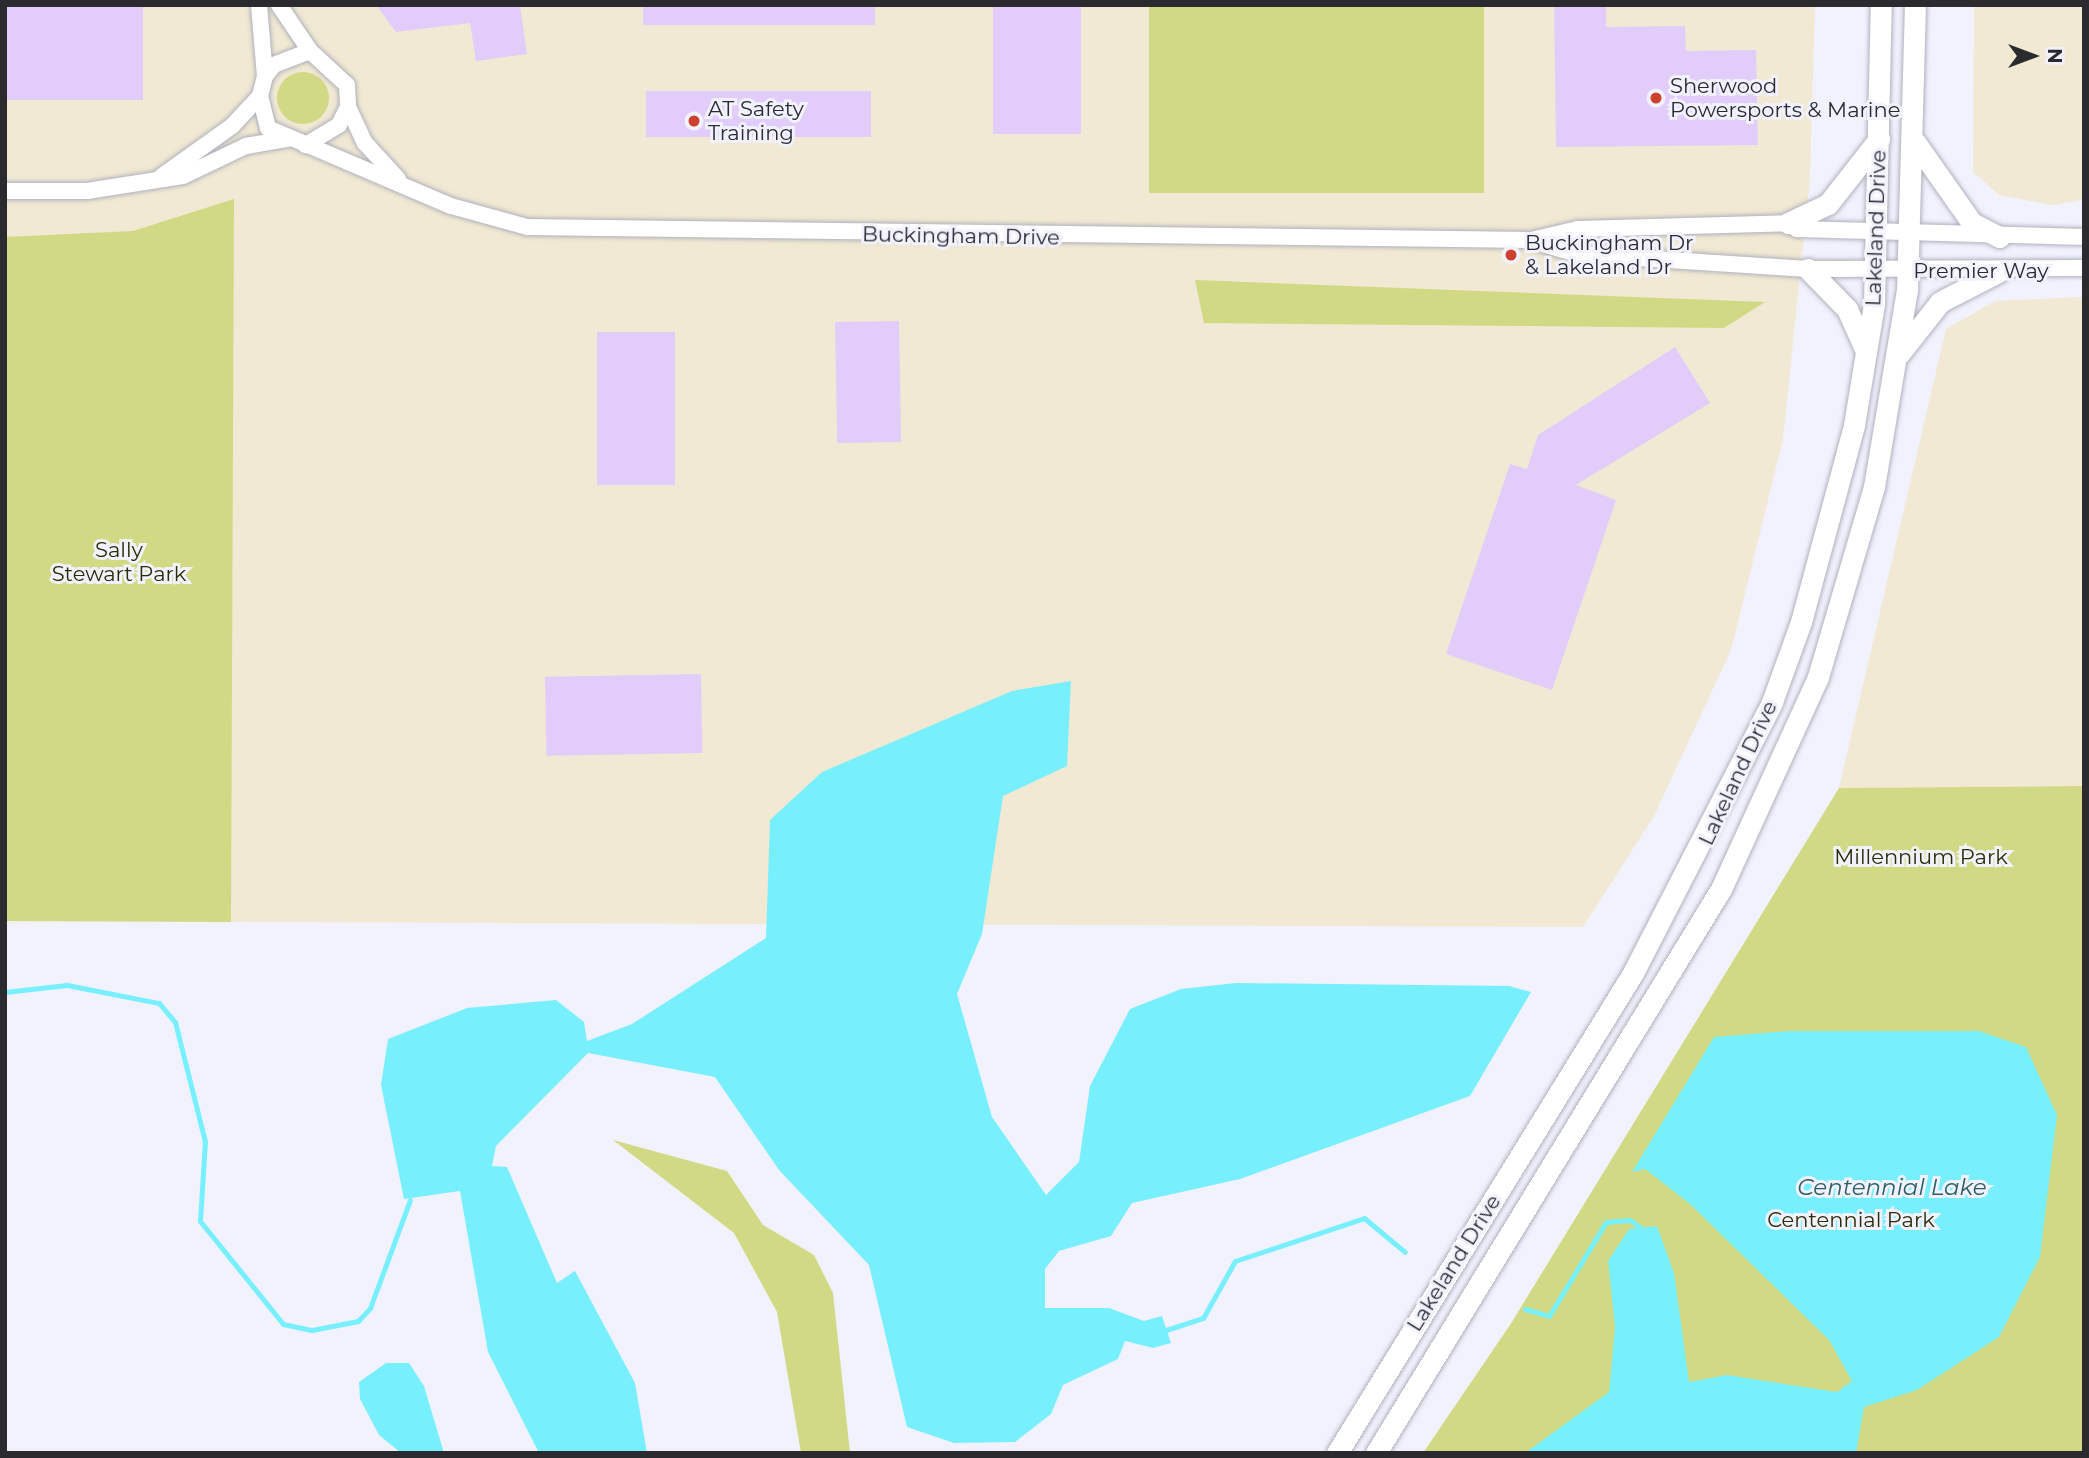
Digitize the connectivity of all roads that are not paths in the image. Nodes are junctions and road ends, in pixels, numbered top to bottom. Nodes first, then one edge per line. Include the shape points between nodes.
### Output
1 (259, 5) edge
2 (279, 5) edge
3 (1881, 5) edge
4 (1914, 5) edge
5 (310, 51) junction
6 (265, 76) junction
7 (260, 96) junction
8 (348, 107) junction
9 (287, 139) junction
10 (1879, 139) junction
11 (1915, 142) junction
12 (306, 145) junction
13 (162, 177) junction
14 (400, 181) junction
15 (5, 191) edge
16 (1788, 223) junction
17 (1880, 231) junction
18 (1910, 233) junction
19 (2000, 237) junction
20 (2084, 237) edge
21 (1531, 240) junction
22 (2084, 268) edge
23 (1808, 269) junction
24 (1878, 270) junction
25 (1909, 271) junction
26 (1998, 272) junction
27 (1866, 351) junction
28 (1898, 356) junction
29 (1337, 1453) edge
30 (1376, 1453) edge

1 - 6 street
2 - 5 street
3 - 10 main road, Lakeland Drive
4 - 11 main road, Lakeland Drive
5 - 6 street via 280,61
5 - 8 street via 341,73
6 - 7 street
7 - 9 street via 264,122
7 - 13 street via 232,125
8 - 12 street via 330,135
8 - 14 street, Buckingham Drive via 365,143
9 - 12 street
9 - 13 street via 246,146 183,176
10 - 16 main road via 1828,204
10 - 17 main road, Lakeland Drive
11 - 18 main road, Lakeland Drive
11 - 19 main road via 1972,223
12 - 14 street, Buckingham Drive
13 - 15 street via 87,191
14 - 21 street, Buckingham Drive via 451,206 512,223 591,233
16 - 17 street, Buckingham Drive via 1797,229
16 - 21 street, Buckingham Drive via 1578,229
17 - 18 street, Premier Way
17 - 24 main road, Lakeland Drive
18 - 19 street, Premier Way
18 - 25 main road, Lakeland Drive
19 - 20 street, Premier Way
21 - 23 street, Buckingham Drive via 1577,254
22 - 26 street, Premier Way
23 - 24 street, Buckingham Drive
23 - 27 main road via 1847,309
24 - 25 street, Premier Way
24 - 27 main road, Lakeland Drive
25 - 26 street, Premier Way
25 - 28 main road, Lakeland Drive
26 - 28 main road via 1940,302
27 - 29 main road, Lakeland Drive via 1854,425 1801,622 1737,776 1633,973
28 - 30 main road, Lakeland Drive via 1874,487 1835,626 1802,720 1757,816 1675,968

